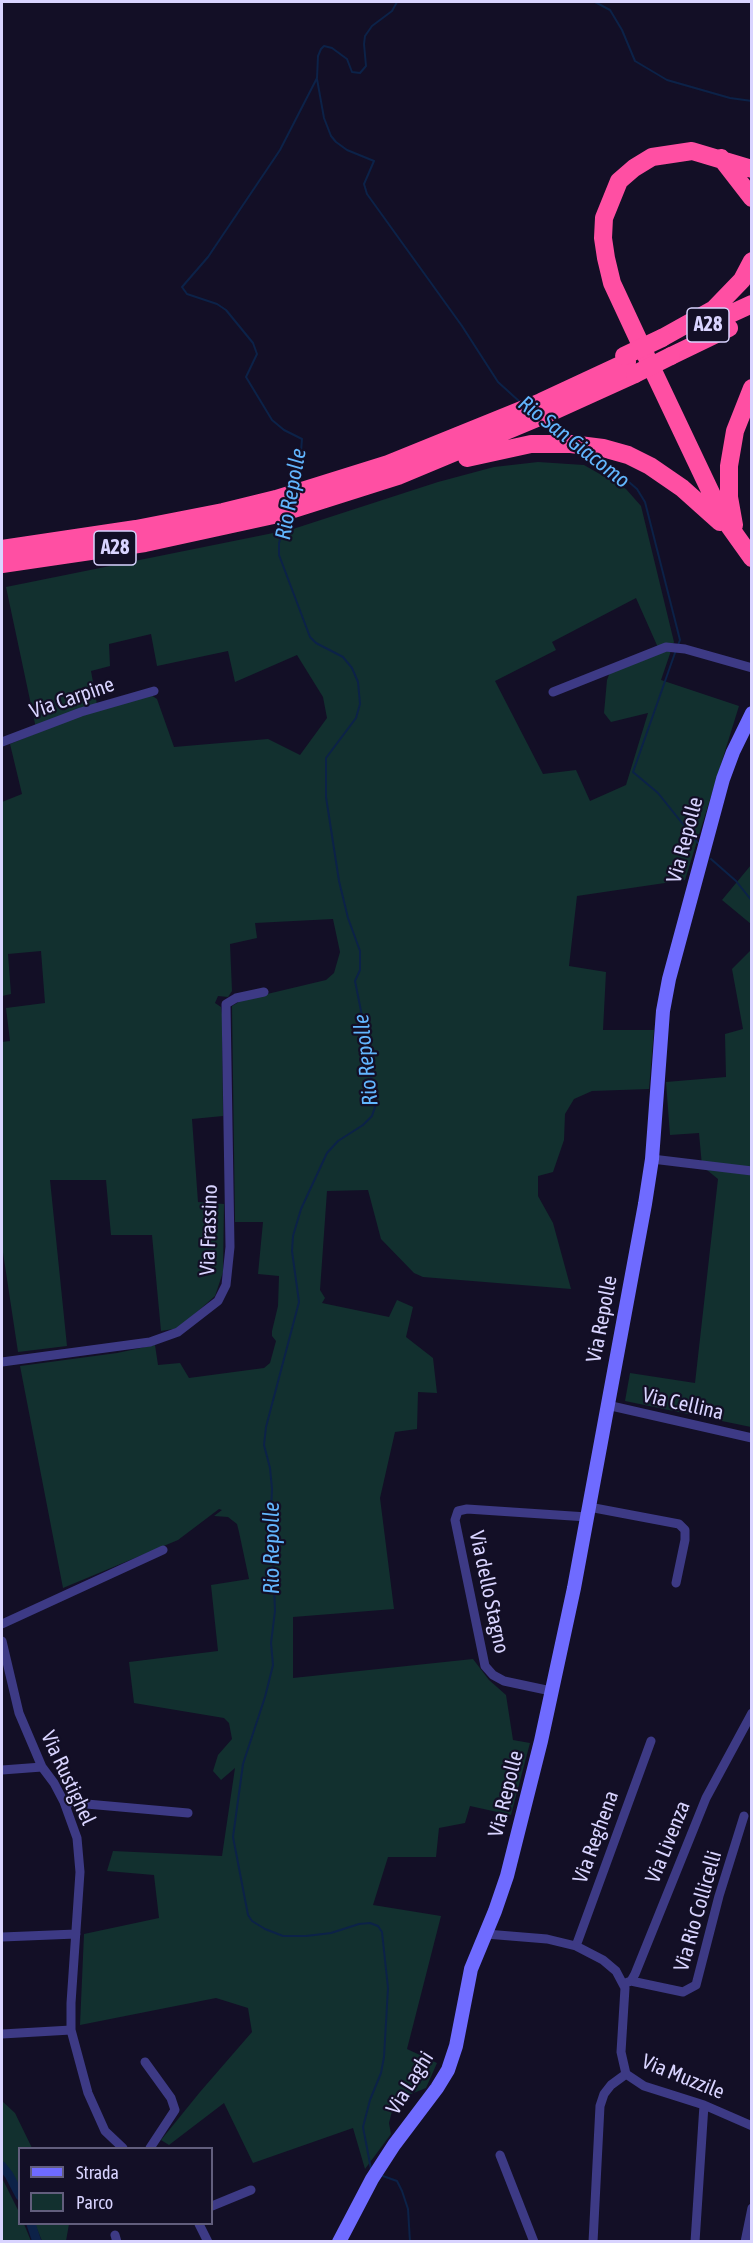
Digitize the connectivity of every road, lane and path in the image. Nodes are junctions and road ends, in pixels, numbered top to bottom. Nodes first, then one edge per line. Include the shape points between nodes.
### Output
1 (721, 158) junction
2 (752, 169) edge
3 (752, 198) edge
4 (752, 261) edge
5 (752, 304) edge
6 (752, 317) edge
7 (666, 346) junction
8 (629, 364) junction
9 (752, 388) edge
10 (545, 408) junction
11 (327, 494) junction
12 (262, 510) junction
13 (736, 538) junction
14 (2, 549) edge
15 (752, 549) edge
16 (752, 558) edge
17 (2, 564) edge
18 (752, 668) edge
19 (154, 691) dead end
20 (553, 692) dead end
21 (752, 713) edge
22 (2, 742) edge
23 (264, 992) dead end
24 (652, 1159) junction
25 (752, 1171) edge
26 (2, 1362) edge
27 (607, 1405) junction
28 (752, 1438) edge
29 (588, 1512) junction
30 (163, 1550) dead end
31 (676, 1583) dead end
32 (2, 1624) edge
33 (2, 1641) edge
34 (551, 1691) junction
35 (752, 1713) edge
36 (651, 1741) dead end
37 (42, 1767) junction
38 (2, 1770) edge
39 (64, 1802) junction
40 (188, 1814) dead end
41 (744, 1816) dead end
42 (76, 1934) junction
43 (486, 1934) junction
44 (2, 1937) edge
45 (576, 1946) junction
46 (627, 1983) junction
47 (71, 2030) junction
48 (2, 2034) edge
49 (146, 2062) dead end
50 (626, 2074) junction
51 (704, 2105) junction
52 (752, 2126) edge
53 (122, 2147) edge
54 (151, 2147) edge
55 (500, 2155) dead end
56 (251, 2190) dead end
57 (213, 2206) edge
58 (752, 2208) edge
59 (200, 2225) edge
60 (208, 2241) edge
61 (339, 2241) edge
62 (534, 2241) edge
63 (593, 2241) edge
64 (695, 2241) edge
65 (745, 2241) edge

1 - 2 highway
1 - 3 highway
1 - 13 highway via 692,152 671,153 651,157 634,168 619,181 611,198 603,238 612,283
4 - 7 highway via 742,280 714,309
5 - 7 highway, A28
6 - 7 highway, A28
7 - 8 highway, A28, bridge
8 - 10 highway, A28
8 - 10 highway, A28 via 579,385
9 - 13 highway via 735,431 729,466
10 - 11 highway, A28 via 398,476
11 - 12 highway, A28
11 - 13 highway via 378,489 482,454 531,444 593,447 628,455 650,466 682,488
12 - 14 highway, A28
12 - 17 highway, A28 via 145,543
13 - 15 highway
13 - 16 highway
18 - 20 street via 666,647
19 - 22 street, Via Carpine via 81,712
21 - 24 street, Via Repolle via 723,779 669,979
23 - 26 street, Via Frassino via 226,1004 230,1247 226,1285 218,1301 178,1332 150,1342
24 - 25 street
24 - 27 street, Via Repolle
27 - 28 street, Via Cellina
27 - 29 street, Via Repolle
29 - 31 street via 679,1524 685,1530 685,1540
29 - 34 street, Via Repolle
29 - 34 street, Via dello Stagno via 467,1509 458,1511 455,1520 485,1666 504,1681
30 - 32 street
33 - 37 street, Via Rustighel via 20,1713
34 - 43 street, Via Repolle via 507,1876
35 - 46 street, Via Livenza via 706,1798
36 - 45 street, Via Reghena
37 - 38 street
37 - 39 street, Via Rustighel
39 - 40 street
39 - 42 street, Via Rustighel via 78,1849
41 - 46 street, Via Rio Collicelli via 696,1985 683,1992
42 - 44 street
42 - 47 street, Via Rustighel
43 - 45 street via 547,1939
43 - 61 street, Via Laghi via 471,1969 456,2046 447,2070 372,2179
45 - 46 street via 603,1960
46 - 50 street, Via Muzzile via 621,2052
47 - 48 street
47 - 53 street, Via Rustighel via 88,2093 105,2132
49 - 54 street via 175,2110
50 - 51 street, Via Muzzile via 644,2086
50 - 63 street via 604,2094 600,2106
51 - 52 street, Via Muzzile
51 - 64 street
55 - 62 street
56 - 57 street
58 - 65 street
59 - 60 street

